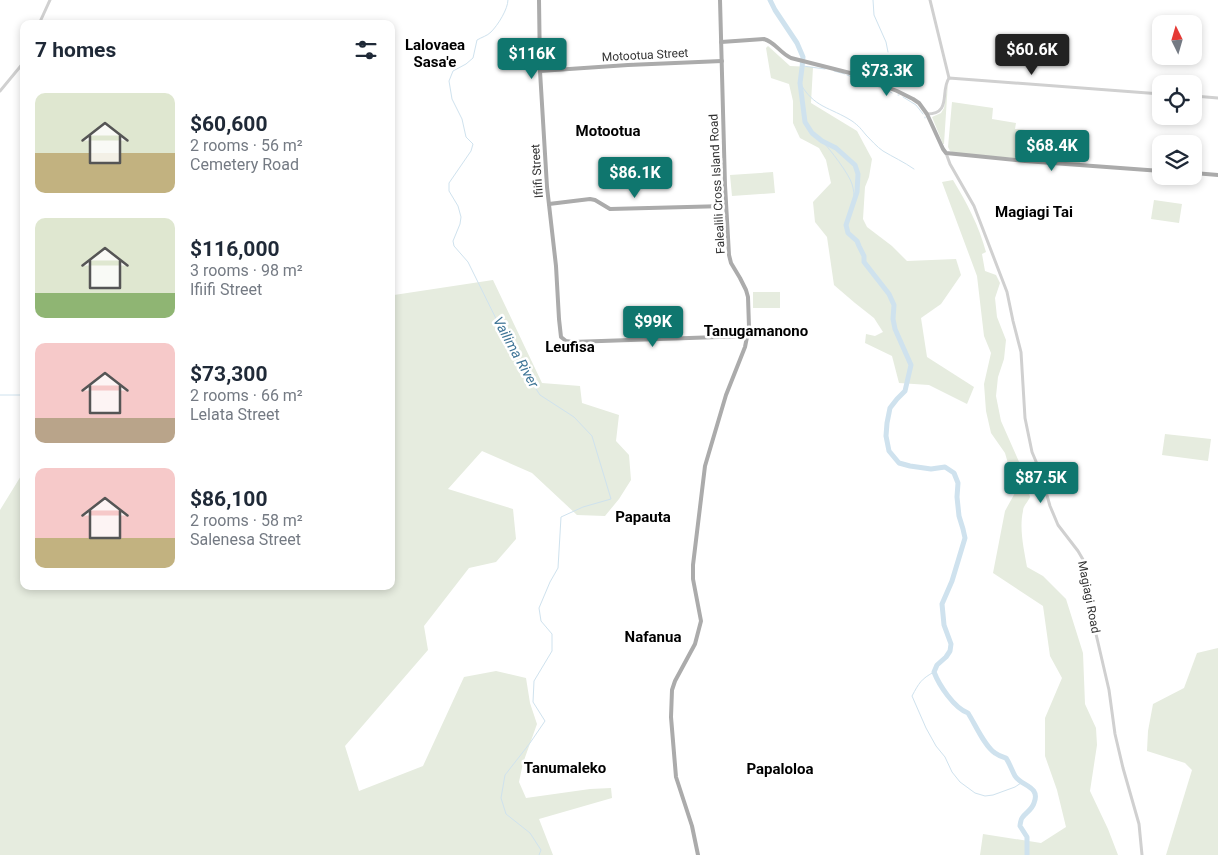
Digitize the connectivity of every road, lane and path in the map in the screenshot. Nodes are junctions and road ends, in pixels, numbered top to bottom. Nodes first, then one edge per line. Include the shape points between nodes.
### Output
1 (50, 0) edge
2 (539, 0) edge
3 (720, 0) edge
4 (930, 0) edge
5 (41, 20) edge
6 (721, 42) junction
7 (722, 62) junction
8 (20, 67) edge
9 (540, 71) junction
10 (949, 78) junction
11 (0, 91) edge
12 (1152, 93) edge
13 (1202, 97) edge
14 (1218, 98) edge
15 (927, 114) junction
16 (946, 153) junction
17 (1152, 170) edge
18 (1202, 174) edge
19 (1218, 175) edge
20 (549, 204) junction
21 (726, 206) junction
22 (748, 336) junction
23 (698, 855) edge
24 (1142, 855) edge

1 - 5 street
2 - 9 main road, Ifiifi Street
3 - 6 main road, Falealili Cross Island Road
4 - 10 street
6 - 7 main road, Falealili Cross Island Road
6 - 15 main road via 764,39 786,56 854,74 898,91 919,103
7 - 9 main road, Motootua Street
7 - 21 main road, Falealili Cross Island Road
8 - 11 street
9 - 20 main road, Ifiifi Street
10 - 12 street
10 - 15 street via 941,109
13 - 14 street
15 - 16 main road
16 - 17 main road
16 - 24 street, Magiagi Road via 974,206 1007,292 1021,352 1025,418 1032,452 1050,506 1058,525 1085,563 1115,734 1139,824
18 - 19 main road
20 - 21 main road via 590,199 610,209
20 - 22 main road, Ifiifi Street via 559,326 563,339 572,342
21 - 22 main road, Falealili Cross Island Road via 730,260 748,297
22 - 23 main road, Falealili Cross Island Road via 705,466 693,565 701,621 695,644 672,690 671,726 676,777

